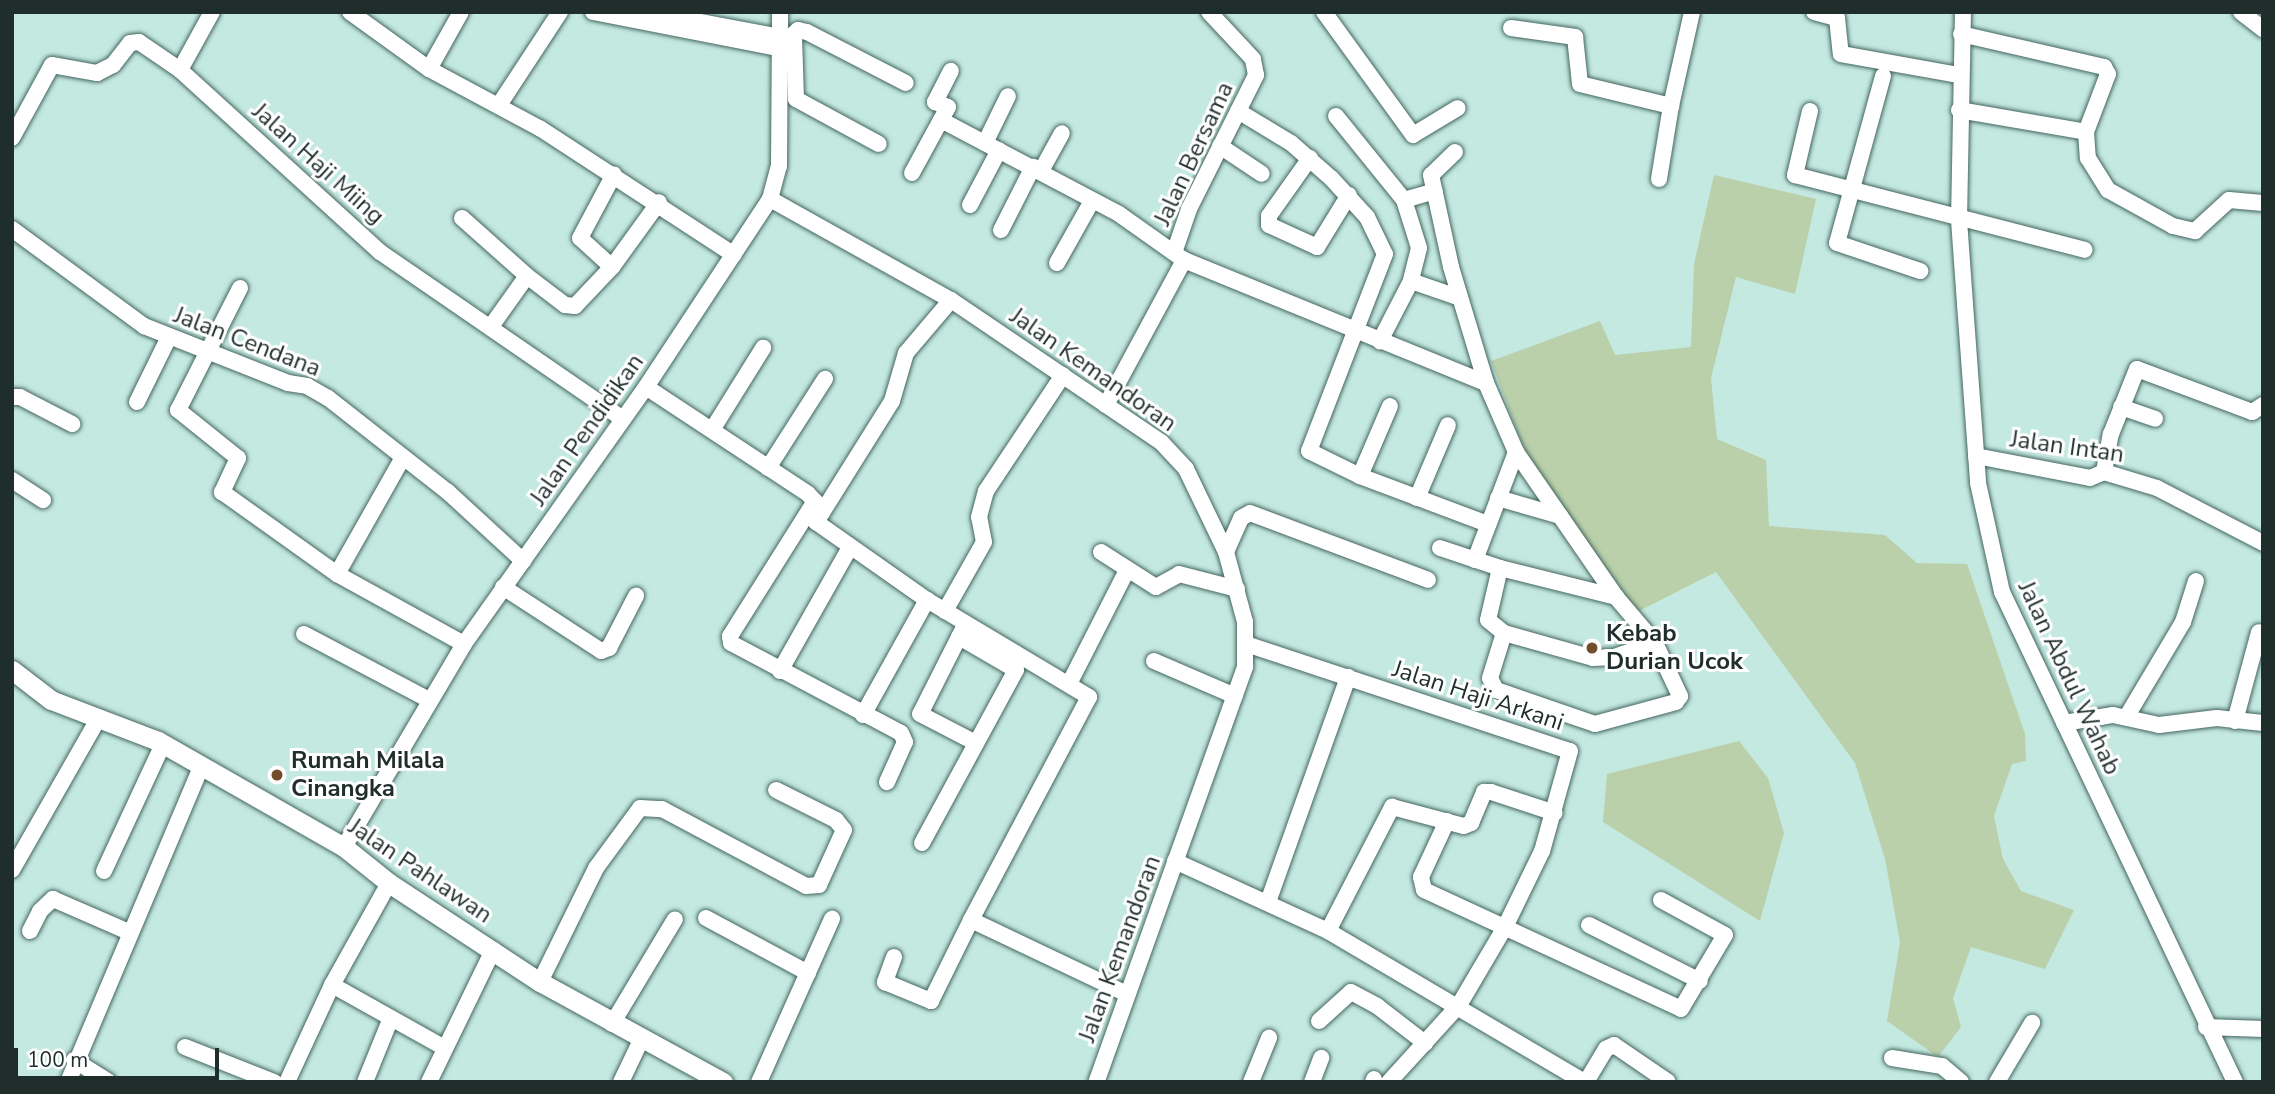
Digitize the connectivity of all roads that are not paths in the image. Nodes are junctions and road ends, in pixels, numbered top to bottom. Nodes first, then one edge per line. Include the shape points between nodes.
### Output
1 (212, 12) edge
2 (350, 12) edge
3 (461, 12) edge
4 (560, 12) edge
5 (593, 12) edge
6 (648, 12) edge
7 (780, 12) edge
8 (1209, 12) edge
9 (1324, 12) edge
10 (1692, 12) edge
11 (1814, 12) edge
12 (1963, 12) edge
13 (2241, 12) edge
14 (1511, 29) dead end
15 (2263, 29) edge
16 (1961, 34) junction
17 (783, 41) junction
18 (429, 69) junction
19 (180, 70) junction
20 (951, 71) dead end
21 (1959, 75) junction
22 (1883, 76) dead end
23 (906, 83) dead end
24 (1008, 96) dead end
25 (499, 105) junction
26 (1671, 106) junction
27 (1458, 108) dead end
28 (1959, 110) junction
29 (1237, 111) junction
30 (1810, 111) dead end
31 (1336, 116) dead end
32 (941, 120) junction
33 (2087, 132) junction
34 (1062, 133) dead end
35 (13, 135) edge
36 (880, 144) dead end
37 (992, 146) junction
38 (1220, 146) junction
39 (1455, 152) dead end
40 (1310, 159) junction
41 (1037, 169) junction
42 (912, 173) dead end
43 (614, 174) junction
44 (1262, 174) dead end
45 (1659, 179) dead end
46 (1851, 189) junction
47 (1435, 191) junction
48 (1349, 195) junction
49 (770, 199) junction
50 (1404, 200) junction
51 (1093, 201) junction
52 (659, 202) junction
53 (2263, 203) edge
54 (970, 205) dead end
55 (462, 218) dead end
56 (1959, 220) junction
57 (12, 229) edge
58 (1001, 230) dead end
59 (2084, 250) dead end
60 (734, 255) junction
61 (1179, 255) junction
62 (1057, 263) dead end
63 (612, 268) junction
64 (1920, 271) dead end
65 (527, 275) junction
66 (1411, 281) junction
67 (240, 288) dead end
68 (1460, 298) junction
69 (951, 300) junction
70 (492, 325) junction
71 (1355, 328) junction
72 (169, 337) junction
73 (1380, 341) junction
74 (764, 348) dead end
75 (204, 351) junction
76 (1063, 375) junction
77 (825, 379) dead end
78 (1486, 383) junction
79 (646, 387) junction
80 (12, 397) edge
81 (137, 402) dead end
82 (1107, 405) junction
83 (2263, 405) edge
84 (1390, 406) dead end
85 (2121, 407) junction
86 (623, 419) junction
87 (2155, 419) dead end
88 (72, 424) dead end
89 (1448, 425) dead end
90 (712, 430) junction
91 (1516, 452) junction
92 (1976, 456) junction
93 (402, 459) junction
94 (768, 468) junction
95 (2104, 472) junction
96 (1360, 476) junction
97 (12, 480) edge
98 (1417, 498) junction
99 (1498, 498) junction
100 (43, 500) dead end
101 (819, 505) junction
102 (1560, 516) junction
103 (1485, 523) junction
104 (2263, 543) edge
105 (1440, 548) dead end
106 (849, 549) junction
107 (1101, 552) dead end
108 (1226, 552) junction
109 (1475, 560) junction
110 (523, 561) junction
111 (1500, 568) junction
112 (1127, 569) junction
113 (337, 574) junction
114 (1427, 580) dead end
115 (2196, 581) dead end
116 (502, 587) junction
117 (1237, 589) junction
118 (636, 596) dead end
119 (1616, 597) junction
120 (927, 600) junction
121 (945, 611) junction
122 (962, 630) junction
123 (2259, 632) dead end
124 (1504, 633) junction
125 (304, 634) dead end
126 (1655, 643) junction
127 (464, 644) junction
128 (1246, 644) junction
129 (1154, 661) dead end
130 (12, 670) edge
131 (780, 671) junction
132 (1348, 677) junction
133 (1069, 684) junction
134 (1235, 696) junction
135 (429, 700) junction
136 (863, 715) junction
137 (2127, 716) junction
138 (98, 719) junction
139 (2235, 720) junction
140 (2064, 723) junction
141 (2263, 723) edge
142 (976, 743) junction
143 (163, 744) junction
144 (202, 765) junction
145 (887, 782) dead end
146 (776, 790) dead end
147 (1555, 813) junction
148 (1447, 821) junction
149 (922, 843) dead end
150 (344, 847) junction
151 (1175, 861) junction
152 (12, 870) edge
153 (104, 871) dead end
154 (389, 883) junction
155 (1661, 900) dead end
156 (1268, 902) junction
157 (706, 918) dead end
158 (675, 919) dead end
159 (832, 919) dead end
160 (971, 920) junction
161 (1589, 925) dead end
162 (1505, 927) junction
163 (30, 931) dead end
164 (1328, 931) junction
165 (129, 932) junction
166 (493, 950) junction
167 (894, 957) dead end
168 (808, 973) junction
169 (1700, 981) junction
170 (540, 982) junction
171 (332, 985) junction
172 (1127, 994) junction
173 (1459, 1005) junction
174 (391, 1018) junction
175 (1319, 1021) dead end
176 (2032, 1023) dead end
177 (612, 1024) junction
178 (2206, 1027) junction
179 (2263, 1029) edge
180 (1269, 1038) dead end
181 (640, 1040) junction
182 (1425, 1043) junction
183 (443, 1046) junction
184 (185, 1047) dead end
185 (1321, 1058) dead end
186 (1892, 1058) dead end
187 (74, 1060) junction
188 (240, 1076) edge
189 (1378, 1081) edge
190 (68, 1082) edge
191 (109, 1082) edge
192 (274, 1082) edge
193 (287, 1082) edge
194 (365, 1082) edge
195 (429, 1082) edge
196 (621, 1082) edge
197 (723, 1082) edge
198 (759, 1082) edge
199 (1096, 1082) edge
200 (1251, 1082) edge
201 (1312, 1082) edge
202 (1585, 1082) edge
203 (1668, 1082) edge
204 (1961, 1082) edge
205 (1997, 1082) edge
206 (2235, 1082) edge

1 - 19 street
2 - 18 street
3 - 18 street
4 - 25 street
5 - 17 street
6 - 17 street
7 - 17 street, Jalan Pendidikan
8 - 29 street, Jalan Bersama via 1257,69
9 - 27 street via 1413,135
10 - 26 street
11 - 21 street via 1837,18 1841,54
12 - 16 street, Jalan Abdul Wahab
13 - 15 street
14 - 26 street via 1575,37 1580,83
16 - 21 street, Jalan Abdul Wahab
16 - 33 street via 2104,68 2108,74
17 - 23 street via 798,30 807,32
17 - 36 street via 796,99
17 - 49 street, Jalan Pendidikan via 779,166
18 - 25 street
19 - 35 street, Jalan Haji Miing via 139,42 130,43 113,65 97,73 56,64
19 - 70 street, Jalan Haji Miing via 380,252
20 - 32 street via 935,102 948,107
21 - 28 street, Jalan Abdul Wahab
22 - 46 street
24 - 37 street
25 - 43 street
26 - 45 street
28 - 33 street
28 - 56 street, Jalan Abdul Wahab
29 - 38 street, Jalan Bersama
29 - 40 street
30 - 46 street via 1794,173
31 - 50 street
32 - 37 street
32 - 42 street
33 - 53 street via 2088,158 2102,183 2118,198 2158,220 2195,231 2230,200
34 - 41 street
37 - 41 street
37 - 54 street
38 - 44 street
38 - 61 street, Jalan Bersama
39 - 47 street via 1433,170
40 - 48 street
40 - 48 street via 1267,223 1313,253
41 - 51 street
41 - 58 street
43 - 52 street
43 - 63 street via 580,238
46 - 56 street
46 - 64 street via 1839,247
47 - 50 street
47 - 68 street
48 - 71 street via 1375,230 1385,254
49 - 60 street, Jalan Pendidikan
49 - 69 street, Jalan Kemandoran
50 - 66 street via 1419,248
51 - 61 street
51 - 62 street
52 - 60 street
52 - 63 street
55 - 65 street
56 - 59 street
56 - 92 street, Jalan Abdul Wahab
57 - 72 street, Jalan Cendana via 120,310
60 - 79 street, Jalan Pendidikan
61 - 71 street
61 - 82 street, Jalan Bersama
63 - 65 street via 575,306 565,304
65 - 70 street
66 - 68 street
66 - 73 street
67 - 75 street
68 - 78 street
69 - 76 street, Jalan Kemandoran
69 - 101 street via 906,354 892,401
70 - 86 street, Jalan Haji Miing
71 - 73 street
71 - 96 street via 1309,447 1312,455
72 - 75 street, Jalan Cendana
72 - 81 street
73 - 78 street
74 - 90 street
75 - 93 street, Jalan Cendana via 307,386
75 - 113 street via 178,410 238,458 224,479 222,492
76 - 82 street, Jalan Kemandoran
76 - 121 street via 986,491 979,517 984,542
77 - 94 street
78 - 91 street
79 - 86 street, Jalan Pendidikan
79 - 90 street
80 - 88 street
82 - 108 street, Jalan Kemandoran via 1176,456
83 - 85 street via 2252,412 2137,369
84 - 96 street
85 - 87 street
85 - 95 street
86 - 110 street, Jalan Pendidikan
89 - 98 street
90 - 94 street
91 - 99 street
91 - 102 street
92 - 95 street, Jalan Intan via 2090,478
92 - 140 street, Jalan Abdul Wahab via 1983,512 2005,601
93 - 110 street, Jalan Cendana via 449,492
93 - 113 street
94 - 101 street
95 - 104 street, Jalan Intan via 2165,491
96 - 98 street
97 - 100 street
98 - 103 street
99 - 102 street
99 - 103 street
101 - 106 street via 817,525
101 - 131 street via 730,636 731,643
102 - 119 street
103 - 109 street
105 - 109 street
106 - 120 street
106 - 131 street
107 - 112 street
108 - 114 street via 1241,518 1250,513
108 - 117 street, Jalan Kemandoran
109 - 111 street
110 - 116 street, Jalan Pendidikan
111 - 119 street
111 - 124 street via 1488,620
112 - 117 street via 1159,588 1180,574
112 - 133 street
113 - 127 street
115 - 137 street via 2183,622
116 - 118 street via 601,651 609,648
116 - 127 street, Jalan Pendidikan
117 - 128 street, Jalan Kemandoran
119 - 126 street
120 - 121 street
120 - 136 street
121 - 122 street
122 - 133 street
122 - 142 street via 1016,670
122 - 142 street via 920,714
123 - 139 street
124 - 126 street via 1593,658 1614,657
124 - 126 street via 1490,678 1496,690 1595,724 1679,700 1671,670
125 - 135 street
127 - 135 street, Jalan Pendidikan
128 - 132 street, Jalan Haji Arkani
128 - 134 street, Jalan Kemandoran via 1245,667
129 - 134 street
130 - 138 street, Jalan Pahlawan via 51,700
131 - 136 street
132 - 147 street, Jalan Haji Arkani via 1567,749 1571,755
132 - 156 street
133 - 160 street via 1089,697 1090,705
134 - 151 street, Jalan Kemandoran
135 - 150 street, Jalan Pendidikan
136 - 145 street via 901,733 905,742
137 - 139 street via 2159,725
137 - 140 street
138 - 143 street, Jalan Pahlawan
138 - 152 street
139 - 141 street
140 - 178 street, Jalan Abdul Wahab
142 - 149 street
143 - 144 street, Jalan Pahlawan
143 - 153 street
144 - 150 street, Jalan Pahlawan
144 - 165 street
146 - 170 street via 836,820 844,830 819,885 806,886 662,809 640,808 596,868
147 - 148 street via 1485,792 1471,823 1464,827
147 - 162 street, Jalan Haji Arkani
148 - 162 street via 1421,877 1421,887
148 - 164 street via 1392,807
150 - 154 street, Jalan Pahlawan
151 - 156 street
151 - 172 street, Jalan Kemandoran
154 - 166 street, Jalan Pahlawan
154 - 171 street
155 - 169 street via 1725,935
156 - 164 street
157 - 168 street
158 - 177 street
159 - 168 street
160 - 167 street via 931,1001 885,982
160 - 172 street
161 - 169 street
162 - 169 street via 1677,1009 1685,1007
162 - 173 street, Jalan Haji Arkani
163 - 165 street via 40,911 53,899
164 - 173 street
165 - 187 street
166 - 170 street, Jalan Pahlawan
166 - 183 street
168 - 198 street
170 - 177 street, Jalan Pahlawan
171 - 174 street
171 - 193 street
172 - 199 street, Jalan Kemandoran
173 - 182 street, Jalan Haji Arkani
173 - 202 street
174 - 183 street
174 - 194 street
175 - 182 street via 1350,992 1386,1012
176 - 205 street
177 - 181 street, Jalan Pahlawan
178 - 179 street
178 - 206 street, Jalan Abdul Wahab
180 - 200 street
181 - 196 street
181 - 197 street, Jalan Pahlawan
182 - 189 street, Jalan Haji Arkani
183 - 195 street
184 - 188 street
185 - 201 street
186 - 204 street via 1942,1066
187 - 190 street
187 - 191 street
188 - 192 street
202 - 203 street via 1606,1049 1614,1045

